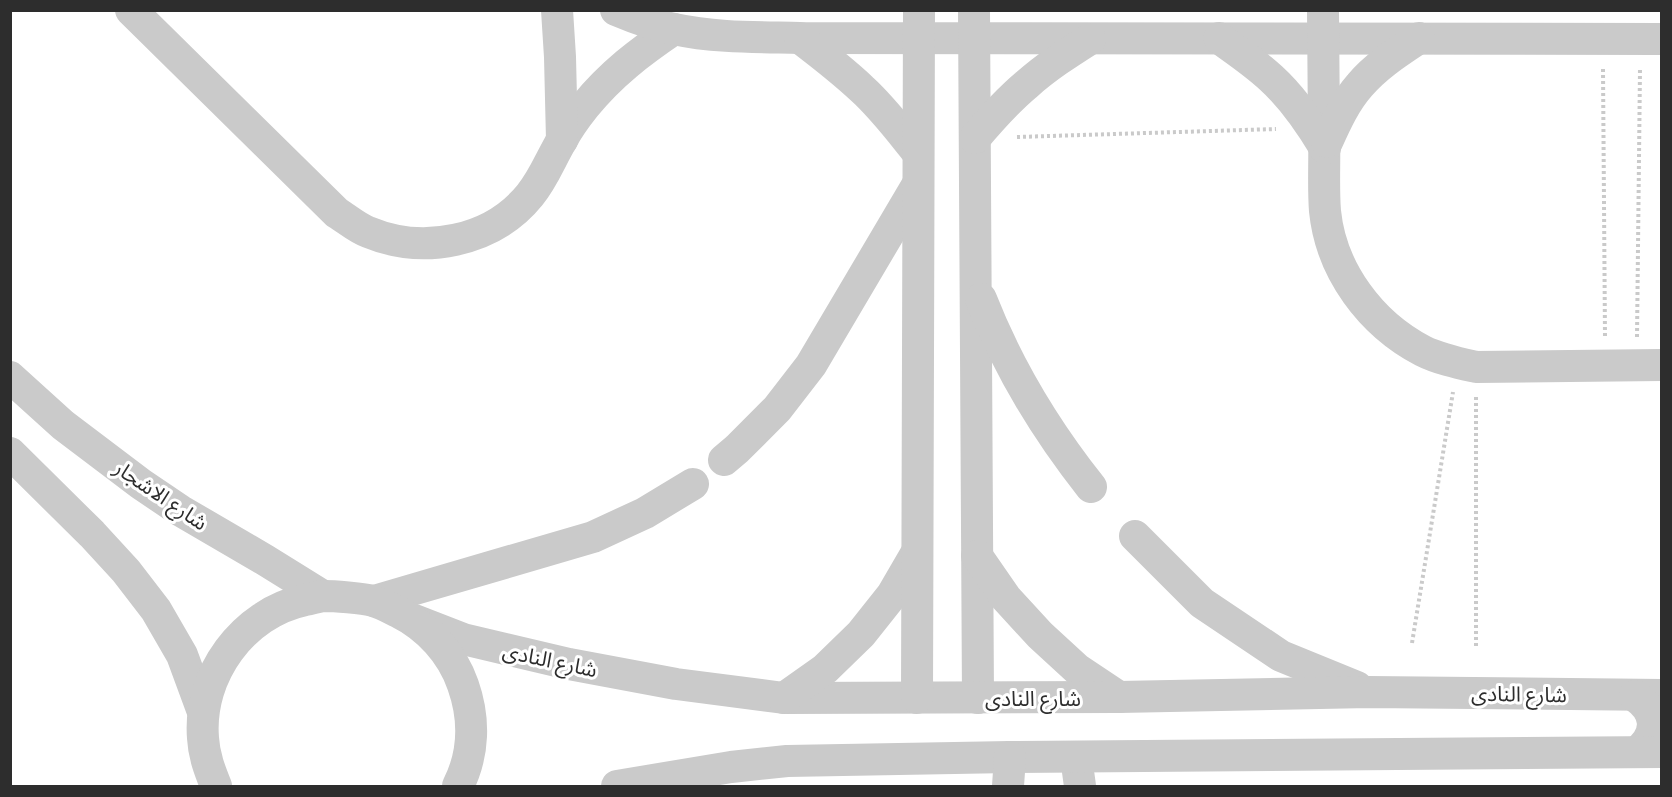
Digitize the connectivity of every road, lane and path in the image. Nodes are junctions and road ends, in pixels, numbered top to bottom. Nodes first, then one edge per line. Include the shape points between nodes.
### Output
1 (131, 10) edge
2 (557, 10) edge
3 (616, 10) edge
4 (919, 24) edge
5 (974, 24) edge
6 (1323, 25) edge
7 (674, 29) junction
8 (800, 38) junction
9 (1219, 38) junction
10 (1419, 38) junction
11 (1090, 39) junction
12 (1603, 39) junction
13 (1651, 39) edge
14 (975, 138) junction
15 (1319, 138) junction
16 (562, 140) junction
17 (918, 168) junction
18 (976, 284) junction
19 (1467, 365) junction
20 (1605, 365) junction
21 (1649, 365) edge
22 (10, 377) edge
23 (10, 453) edge
24 (724, 460) dead end
25 (693, 484) dead end
26 (1091, 487) dead end
27 (1135, 536) dead end
28 (917, 551) junction
29 (977, 556) junction
30 (323, 596) junction
31 (374, 601) junction
32 (414, 620) junction
33 (1413, 643) dead end
34 (1476, 648) dead end
35 (1369, 692) junction
36 (1648, 695) edge
37 (1119, 697) junction
38 (784, 698) junction
39 (917, 698) junction
40 (978, 698) junction
41 (203, 712) junction
42 (1649, 752) edge
43 (1009, 772) edge
44 (1078, 772) edge
45 (206, 779) edge
46 (458, 786) edge
47 (617, 786) edge

1 - 16 street via 337,213 367,232 402,242 437,243 472,236 503,220 530,196
2 - 16 street
3 - 7 street
4 - 5 street
4 - 8 street
4 - 17 street
5 - 11 street
5 - 14 street
6 - 9 street
6 - 10 street
6 - 15 street
7 - 8 street via 717,36
7 - 16 street via 610,77
8 - 17 street via 833,63 892,120
9 - 11 street
9 - 15 street via 1272,78
10 - 12 street
10 - 15 street via 1360,84
11 - 14 street via 1027,84
12 - 13 street
12 - 20 path
13 - 21 path
14 - 15 path
14 - 18 street
15 - 19 street via 1325,212 1333,247 1347,279 1368,308 1394,333 1425,351
17 - 24 street via 811,365 777,410
17 - 28 street
18 - 26 street via 1024,391
18 - 29 street
19 - 20 street
19 - 33 path
19 - 34 path
20 - 21 street
22 - 30 street, شارع الاشجار via 63,425 141,484
23 - 41 street via 126,571 156,610 183,655
25 - 31 street via 645,513 593,537
27 - 35 street via 1202,603 1271,650
28 - 38 street via 892,595 861,634 825,669
28 - 39 street
29 - 37 street via 1006,598 1040,635 1077,669
29 - 40 street
30 - 31 street
30 - 41 street via 267,615 243,633 215,674
31 - 32 street
32 - 38 street, شارع النادى via 463,639 569,664 676,684
32 - 46 street via 439,642 458,671 469,703 471,737 466,770
35 - 36 street, شارع النادى
35 - 37 street, شارع النادى
36 - 42 street via 1644,702 1653,723 1646,745
37 - 40 street, شارع النادى
38 - 39 street, شارع النادى
39 - 40 street, شارع النادى
41 - 45 street
42 - 44 street
43 - 44 street
43 - 47 street via 787,761

